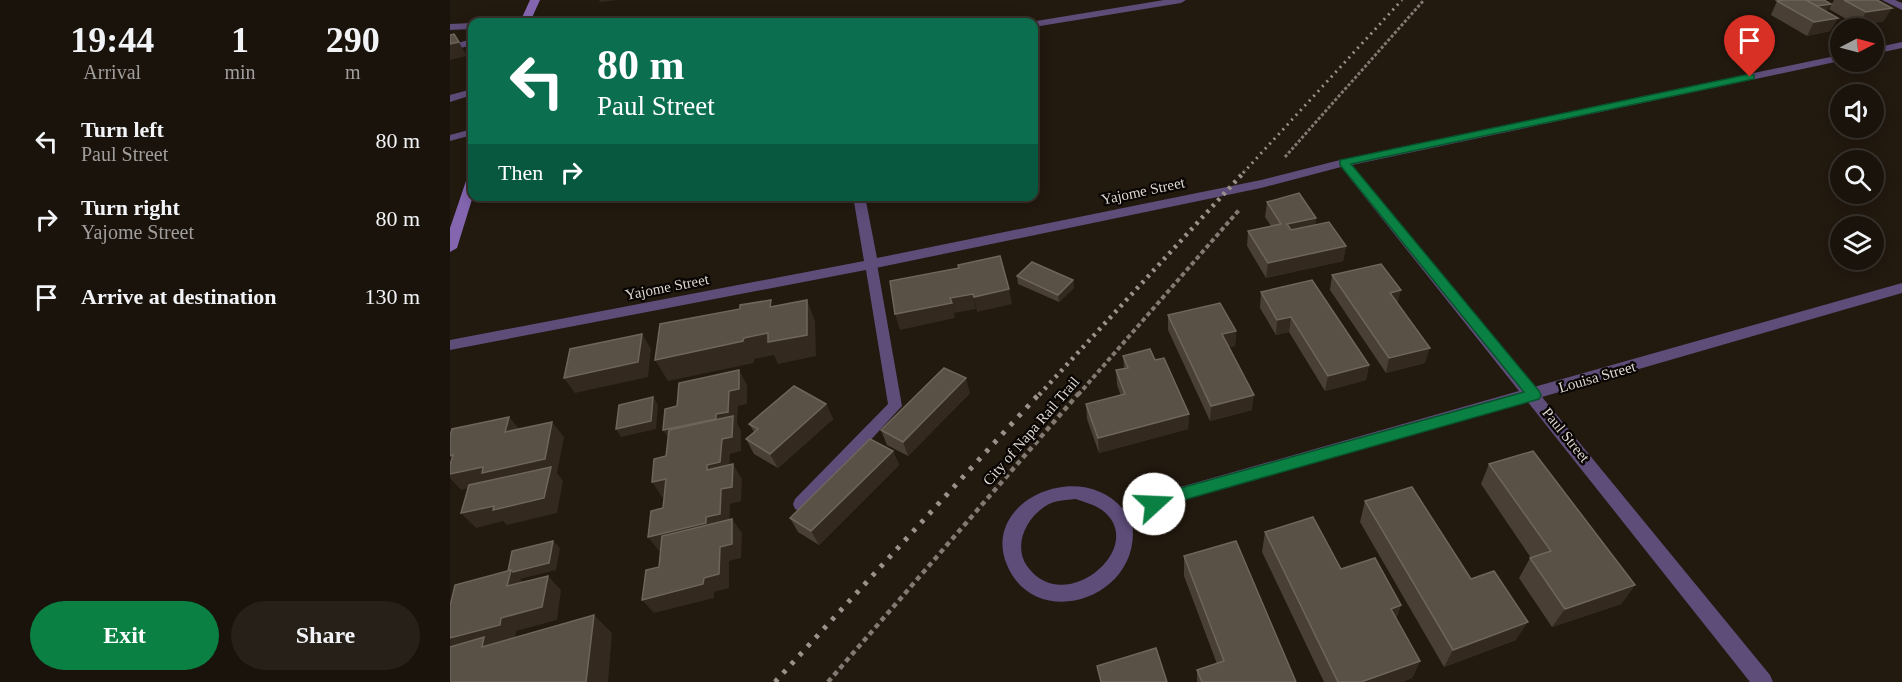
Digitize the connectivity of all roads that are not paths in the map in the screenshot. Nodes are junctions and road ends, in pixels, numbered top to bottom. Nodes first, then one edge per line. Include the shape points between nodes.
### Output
1 (535, 0) edge
2 (1181, 0) edge
3 (1887, 0) edge
4 (1902, 7) edge
5 (527, 18) edge
6 (1038, 23) edge
7 (468, 26) edge
8 (450, 27) edge
9 (468, 43) edge
10 (1902, 45) edge
11 (450, 48) edge
12 (1884, 49) edge
13 (1830, 60) edge
14 (468, 93) edge
15 (450, 99) edge
16 (468, 133) edge
17 (450, 138) edge
18 (1344, 163) junction
19 (468, 193) edge
20 (860, 201) edge
21 (450, 248) edge
22 (871, 264) junction
23 (1902, 288) edge
24 (450, 345) edge
25 (1534, 395) junction
26 (801, 504) edge
27 (1121, 518) junction
28 (1763, 682) edge

1 - 5 main road
2 - 6 street
3 - 4 street
7 - 8 lane
9 - 11 lane
10 - 12 street
13 - 18 street, Yajome Street
14 - 15 street
16 - 17 lane
18 - 22 street, Yajome Street via 1261,184
18 - 25 street, Paul Street
19 - 21 main road
20 - 22 street
22 - 24 street, Yajome Street
22 - 26 lane via 896,406
23 - 25 street, Louisa Street
25 - 27 street, Louisa Street via 1170,497
25 - 28 street, Paul Street
27 - 27 street via 1111,505 1095,496 1077,492 1049,497 1025,513 1015,528 1013,561 1021,575 1052,592 1090,588 1118,565 1125,549 1126,533

